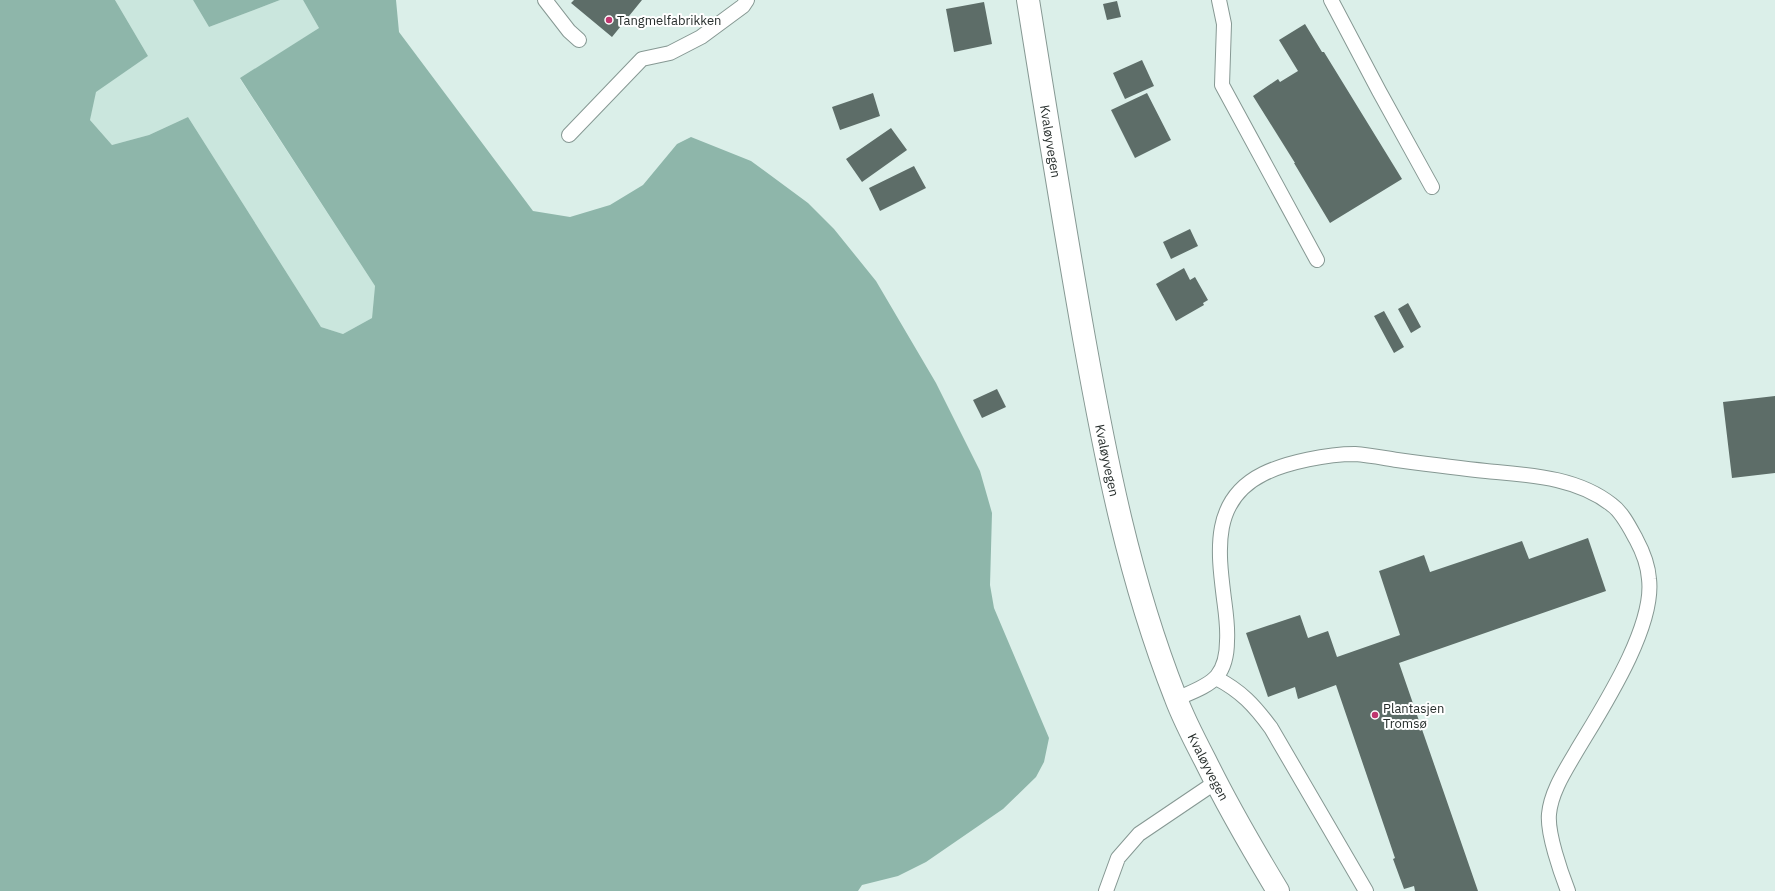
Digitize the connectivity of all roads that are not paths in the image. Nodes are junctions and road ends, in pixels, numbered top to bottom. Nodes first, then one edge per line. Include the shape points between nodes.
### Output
1 (545, 0) edge
2 (747, 0) edge
3 (1028, 0) edge
4 (1219, 0) edge
5 (1331, 0) edge
6 (579, 40) dead end
7 (569, 135) dead end
8 (1432, 187) dead end
9 (1317, 260) dead end
10 (1216, 678) junction
11 (1176, 699) junction
12 (1216, 782) junction
13 (1106, 891) edge
14 (1278, 891) edge
15 (1366, 891) edge
16 (1568, 891) edge

1 - 6 lane
2 - 7 lane via 743,6 702,37 670,53 642,59
3 - 11 street, Kvaløyvegen via 1096,407 1141,601
4 - 9 lane via 1224,24 1222,85
5 - 8 lane
10 - 11 lane
10 - 15 lane via 1246,698 1271,728
10 - 16 lane via 1224,665 1228,628 1219,550 1221,528 1228,507 1240,489 1262,474 1311,459 1355,454 1533,476 1583,487 1614,506 1645,556 1650,581 1649,604 1623,671 1554,794 1549,814 1549,828
11 - 12 street, Kvaløyvegen
12 - 13 lane via 1139,834 1118,858
12 - 14 street, Kvaløyvegen

